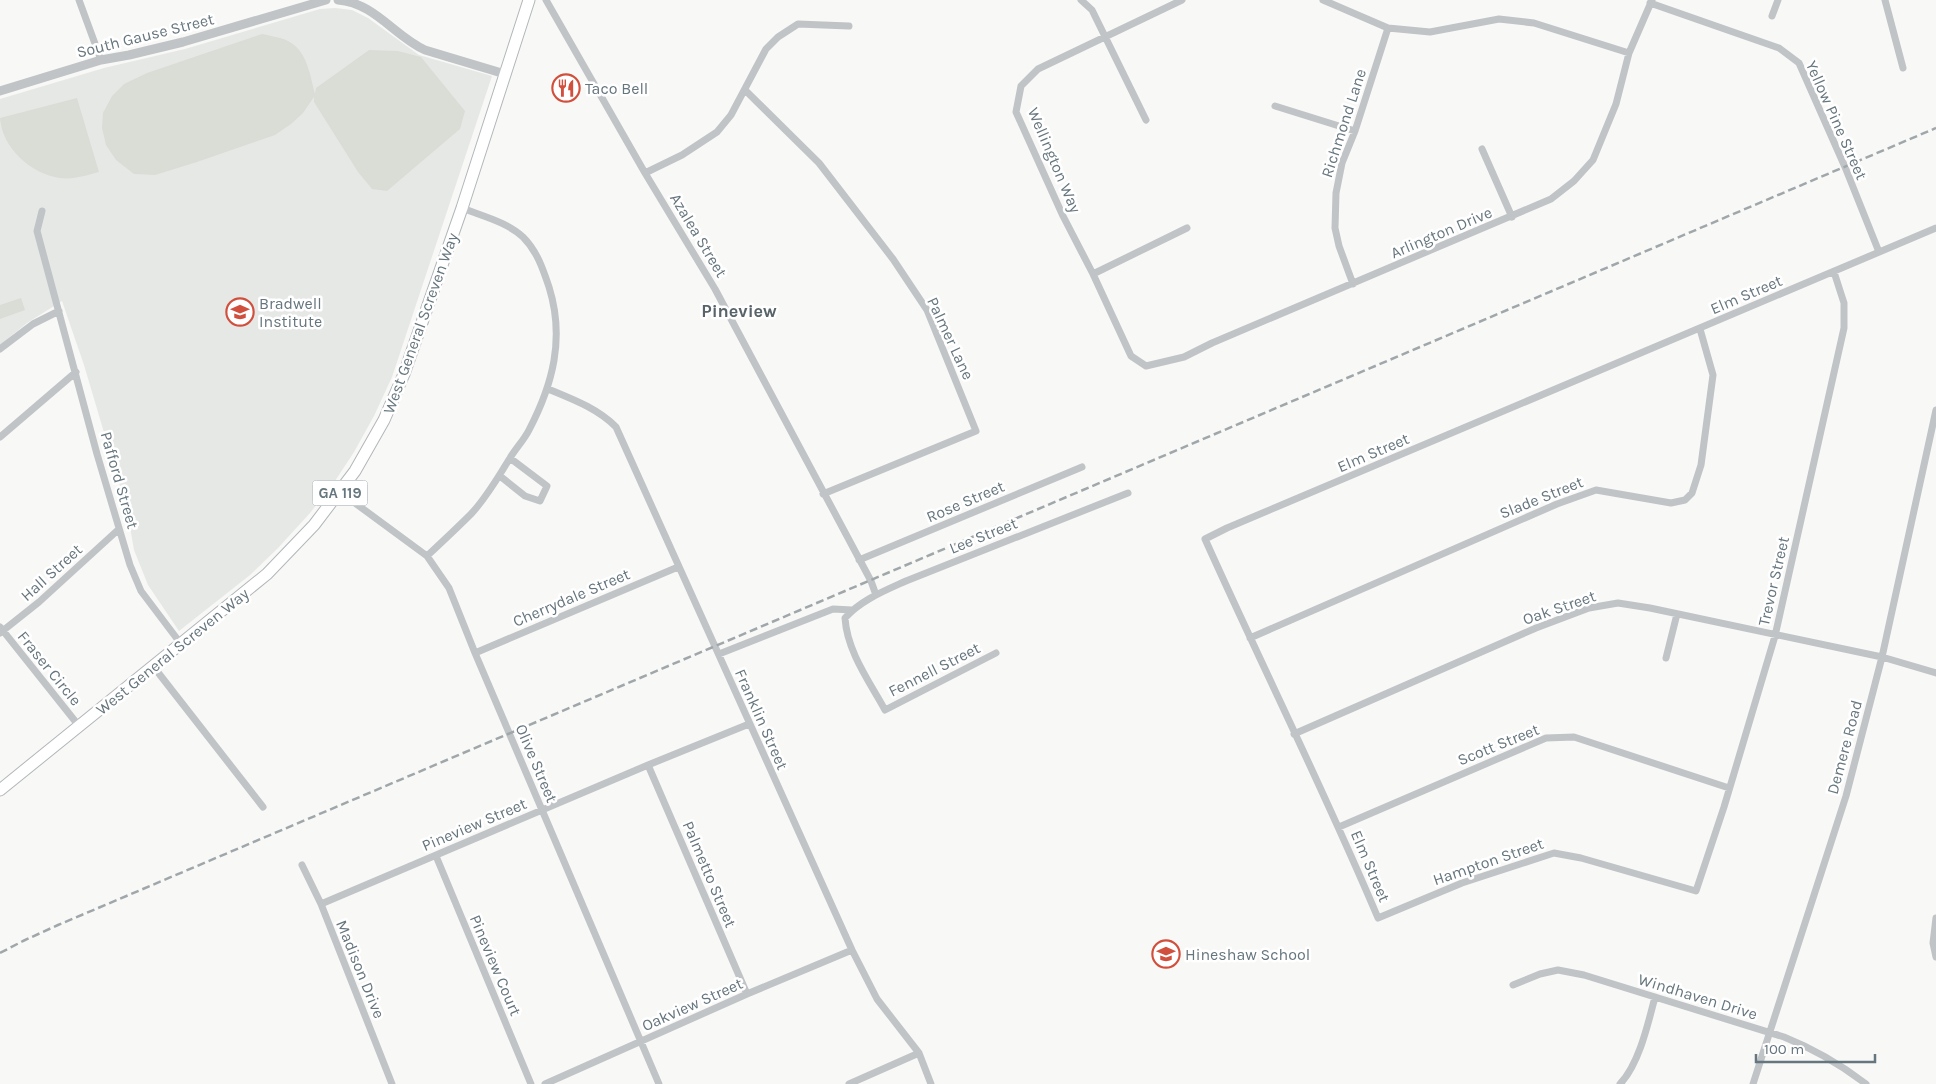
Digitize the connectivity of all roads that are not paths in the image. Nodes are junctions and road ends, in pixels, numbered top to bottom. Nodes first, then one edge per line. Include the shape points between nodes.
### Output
1 (80, 0) edge
2 (326, 0) edge
3 (338, 0) edge
4 (529, 0) edge
5 (546, 0) edge
6 (1081, 0) edge
7 (1182, 0) edge
8 (1323, 0) edge
9 (1778, 0) edge
10 (1885, 0) edge
11 (1651, 2) edge
12 (1772, 16) dead end
13 (849, 26) dead end
14 (1388, 28) junction
15 (1106, 36) junction
16 (1628, 53) junction
17 (100, 60) junction
18 (1903, 68) dead end
19 (505, 74) junction
20 (0, 91) edge
21 (746, 91) junction
22 (1275, 106) dead end
23 (1146, 120) dead end
24 (1355, 131) junction
25 (1482, 149) dead end
26 (645, 174) junction
27 (462, 208) junction
28 (42, 211) dead end
29 (1512, 217) junction
30 (1187, 228) dead end
31 (1936, 228) edge
32 (1879, 252) junction
33 (1834, 272) junction
34 (1094, 274) junction
35 (1352, 284) junction
36 (59, 311) junction
37 (1700, 328) junction
38 (0, 349) edge
39 (1131, 356) joint
40 (76, 372) junction
41 (548, 388) junction
42 (1936, 410) edge
43 (0, 437) edge
44 (510, 458) junction
45 (1082, 467) dead end
46 (500, 476) junction
47 (340, 492) junction
48 (1128, 493) dead end
49 (823, 494) junction
50 (119, 529) junction
51 (427, 556) junction
52 (859, 560) junction
53 (678, 566) junction
54 (876, 595) junction
55 (852, 610) junction
56 (1677, 614) junction
57 (1, 631) edge
58 (1775, 636) junction
59 (1250, 638) junction
60 (181, 644) junction
61 (475, 653) junction
62 (996, 653) dead end
63 (718, 654) junction
64 (1666, 658) dead end
65 (1882, 658) junction
66 (153, 666) junction
67 (1936, 673) edge
68 (749, 724) junction
69 (79, 726) junction
70 (1294, 734) junction
71 (648, 764) junction
72 (1729, 788) junction
73 (0, 790) edge
74 (263, 807) dead end
75 (542, 810) junction
76 (1340, 827) junction
77 (436, 856) junction
78 (302, 865) dead end
79 (1696, 891) joint
80 (321, 904) junction
81 (1378, 918) joint
82 (1936, 918) edge
83 (852, 950) junction
84 (1936, 957) edge
85 (1513, 985) dead end
86 (747, 994) junction
87 (1655, 998) junction
88 (1768, 1032) junction
89 (641, 1042) junction
90 (919, 1053) junction
91 (390, 1083) edge
92 (531, 1084) edge
93 (545, 1084) edge
94 (659, 1084) edge
95 (849, 1084) edge
96 (932, 1084) edge
97 (1620, 1084) edge
98 (1753, 1084) edge
99 (1866, 1084) edge

1 - 17 street
2 - 17 street, South Gause Street via 183,42
3 - 19 street via 369,10 425,50
4 - 19 main road, West General Screven Way / GA 119
5 - 26 street, Azalea Street
6 - 15 street via 1092,10
7 - 15 street, Wellington Way
8 - 14 street
9 - 12 street
10 - 18 street
11 - 16 street, Arlington Drive
11 - 32 street, Yellow Pine Street via 1779,48 1799,63
13 - 21 street via 798,24 766,49
14 - 16 street via 1430,32 1499,19 1534,23
14 - 24 street, Richmond Lane
15 - 23 street
15 - 34 street, Wellington Way via 1038,69 1021,86 1016,112 1063,216
16 - 29 street, Arlington Drive via 1616,104 1593,160 1552,199
17 - 20 street, South Gause Street
19 - 27 main road, West General Screven Way / GA 119
21 - 26 street via 732,115 716,132 682,156
21 - 49 street, Palmer Lane via 819,163 893,259 927,310 976,431
22 - 24 street
24 - 35 street, Richmond Lane via 1342,163 1336,193 1335,228
25 - 29 street
26 - 49 street, Azalea Street via 716,289
27 - 41 street via 515,231 540,261 553,299 557,325 556,350
27 - 47 main road, West General Screven Way / GA 119 via 398,390 375,437
28 - 36 street, Pafford Street via 37,231
29 - 35 street, Arlington Drive
30 - 34 street
31 - 32 street, Elm Street
32 - 33 street, Elm Street
33 - 37 street, Elm Street
33 - 58 street, Trevor Street via 1844,303 1844,328
34 - 39 street, Wellington Way
35 - 39 street, Arlington Drive via 1184,357 1146,366
36 - 38 street via 34,324
36 - 40 street, Pafford Street
37 - 59 street, Slade Street via 1713,375 1701,465 1692,493 1685,500 1671,503 1596,490
37 - 59 street, Elm Street via 1205,539
40 - 43 street
40 - 50 street, Pafford Street
41 - 44 street via 529,431
41 - 53 street, Franklin Street via 594,410 616,427
42 - 65 street, Demere Road
44 - 46 street
44 - 46 street via 546,486 540,501 525,496
45 - 52 street, Rose Street
46 - 51 street via 472,513
47 - 51 street, Olive Street
47 - 60 main road, West General Screven Way / GA 119 via 310,530 267,574
48 - 54 street, Lee Street via 906,580
49 - 52 street, Azalea Street
50 - 57 street, Hall Street via 47,596
50 - 60 street, Pafford Street via 141,591
51 - 61 street, Olive Street via 449,588
52 - 54 street, Azalea Street
53 - 61 street, Cherrydale Street
53 - 63 street, Franklin Street
54 - 55 street, Lee Street
55 - 62 street, Fennell Street via 845,618 846,632 858,662 885,710
55 - 63 street, Lee Street via 833,609
56 - 58 street, Oak Street
56 - 64 street
56 - 70 street, Oak Street via 1618,603 1589,608
57 - 69 street, Fraser Circle
58 - 65 street, Oak Street
58 - 72 street, Trevor Street
59 - 70 street, Elm Street
60 - 66 main road, West General Screven Way / GA 119
61 - 75 street, Olive Street
63 - 68 street, Franklin Street
65 - 67 street, Oak Street
65 - 88 street, Demere Road via 1846,796
66 - 69 main road, West General Screven Way / GA 119
66 - 74 street
68 - 71 street, Pineview Street
68 - 83 street, Franklin Street
69 - 73 main road, West General Screven Way / GA 119
70 - 76 street, Elm Street
71 - 75 street, Pineview Street
71 - 86 street, Palmetto Street
72 - 76 street, Scott Street via 1574,737 1546,738
72 - 79 street, Trevor Street
75 - 77 street, Pineview Street
75 - 89 street, Olive Street
76 - 81 street, Elm Street
77 - 80 street, Pineview Street
77 - 92 street, Pineview Court
78 - 80 street, Madison Drive
79 - 81 street, Hampton Street via 1554,853 1462,883
80 - 91 street, Madison Drive
82 - 84 street via 1933,943
83 - 86 street, Oakview Street
83 - 90 street, Franklin Street via 877,999
85 - 87 street, Windhaven Drive via 1558,970
86 - 89 street, Oakview Street
87 - 88 street, Windhaven Drive
87 - 97 street via 1640,1046
88 - 98 street, Demere Road
88 - 99 street, Windhaven Drive via 1808,1047
89 - 93 street, Oakview Street
89 - 94 street, Olive Street
90 - 95 street
90 - 96 street, Franklin Street

